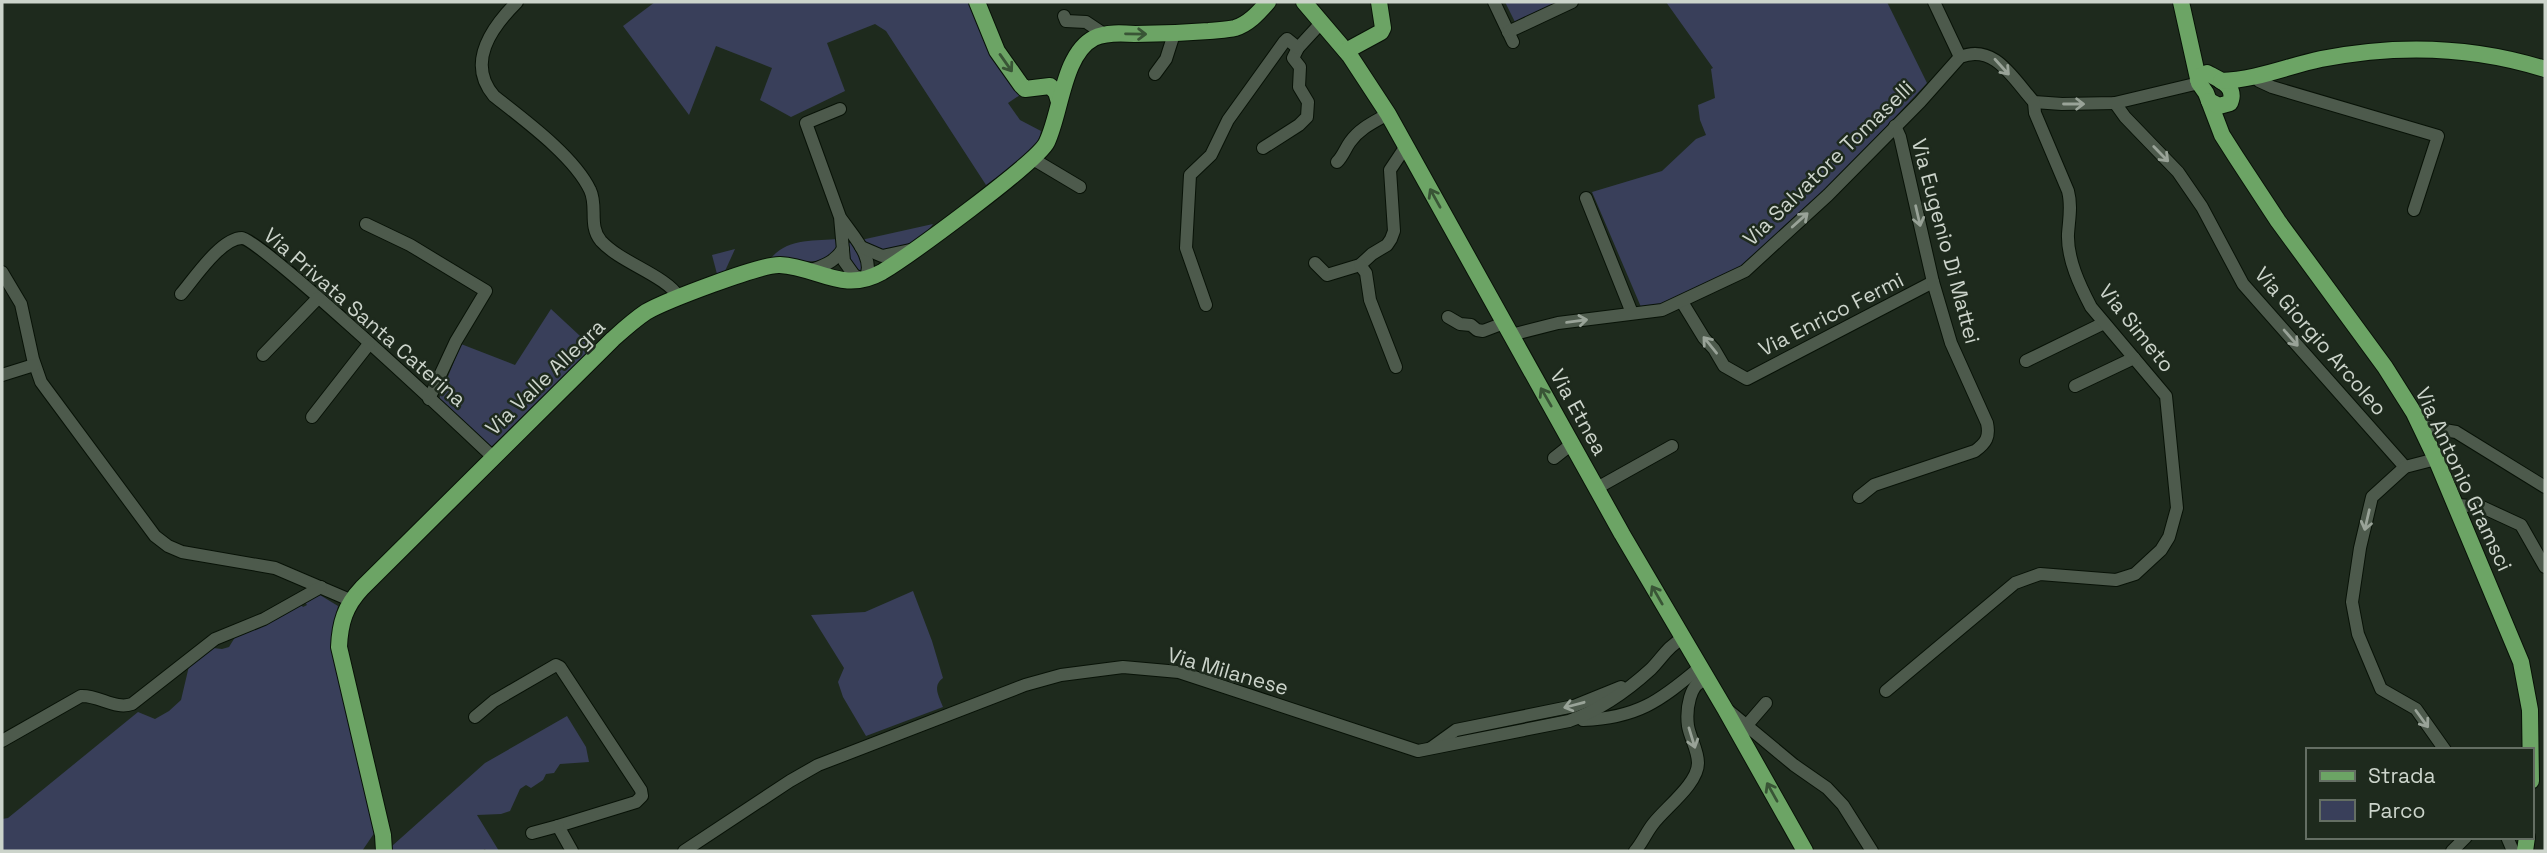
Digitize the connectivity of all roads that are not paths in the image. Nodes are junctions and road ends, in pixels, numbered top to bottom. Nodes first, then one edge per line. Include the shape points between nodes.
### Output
1 (515, 2) edge
2 (977, 2) edge
3 (1304, 2) edge
4 (1379, 2) edge
5 (1494, 2) edge
6 (1572, 2) edge
7 (1934, 2) edge
8 (2181, 2) edge
9 (1263, 8) edge
10 (1064, 16) dead end
11 (1321, 23) junction
12 (1104, 34) junction
13 (1174, 34) junction
14 (1298, 48) junction
15 (1346, 51) junction
16 (1960, 57) junction
17 (1073, 63) junction
18 (2545, 69) edge
19 (2276, 72) junction
20 (1155, 74) dead end
21 (2208, 80) junction
22 (2259, 81) junction
23 (1045, 85) junction
24 (2209, 101) junction
25 (2231, 101) junction
26 (1059, 102) junction
27 (2034, 102) junction
28 (2115, 103) junction
29 (840, 109) dead end
30 (1388, 114) junction
31 (1895, 126) junction
32 (1406, 146) junction
33 (1263, 148) dead end
34 (2236, 157) junction
35 (1033, 159) junction
36 (1337, 162) dead end
37 (1080, 187) dead end
38 (1586, 198) dead end
39 (2414, 210) dead end
40 (841, 217) junction
41 (366, 224) dead end
42 (860, 246) junction
43 (917, 248) junction
44 (843, 249) junction
45 (1315, 263) dead end
46 (1360, 265) junction
47 (807, 271) junction
48 (2, 272) edge
49 (864, 280) junction
50 (1933, 282) junction
51 (181, 294) dead end
52 (318, 298) junction
53 (672, 300) junction
54 (1682, 302) junction
55 (1206, 305) dead end
56 (1632, 313) junction
57 (1448, 317) dead end
58 (2104, 323) junction
59 (1507, 329) junction
60 (369, 344) junction
61 (263, 355) dead end
62 (2134, 358) junction
63 (2026, 361) dead end
64 (34, 365) junction
65 (1396, 368) dead end
66 (2, 375) edge
67 (2075, 386) dead end
68 (429, 399) junction
69 (312, 417) dead end
70 (2421, 426) junction
71 (1573, 443) junction
72 (1672, 446) dead end
73 (493, 457) junction
74 (1554, 458) dead end
75 (2436, 458) junction
76 (2405, 467) junction
77 (2545, 486) edge
78 (1597, 488) junction
79 (1859, 497) dead end
80 (2458, 505) junction
81 (2545, 567) edge
82 (321, 587) junction
83 (350, 600) junction
84 (1682, 639) junction
85 (1696, 679) junction
86 (1638, 680) junction
87 (1886, 691) dead end
88 (1766, 703) dead end
89 (1725, 709) junction
90 (475, 717) dead end
91 (1569, 721) junction
92 (1747, 725) junction
93 (2, 741) edge
94 (2444, 748) edge
95 (2531, 748) edge
96 (1429, 749) junction
97 (558, 826) junction
98 (532, 833) dead end
99 (384, 851) edge
100 (572, 851) edge
101 (684, 851) edge
102 (1635, 851) edge
103 (1805, 851) edge
104 (1872, 851) edge

1 - 53 street via 482,55 485,85 571,165 592,193 594,229 603,243
2 -> 23 main road via 997,51 1021,85 1025,89
3 - 11 main road, Via Etnea
4 - 15 main road via 1381,32
5 - 6 street via 1511,37
7 - 16 street
8 - 21 main road via 2189,38
9 - 13 main road via 1235,28
10 - 12 street via 1066,21 1086,22
11 - 14 street
11 - 15 main road, Via Etnea
12 -> 13 main road
12 - 17 main road via 1079,50
13 - 20 street via 1166,59
14 - 33 street via 1293,58 1300,67 1299,87 1308,102 1307,117
14 - 55 street via 1287,39 1284,42 1228,120 1211,155 1190,175 1186,248
15 - 30 main road, Via Etnea
16 -> 27 street via 1978,52 1993,57
16 - 31 street, Via Salvatore Tomaselli
17 - 23 main road
17 - 26 main road
18 - 19 main road via 2491,55 2413,49 2347,55
19 - 21 main road
19 - 22 main road
21 - 24 main road, Via Antonio Gramsci
21 - 25 main road via 2230,86
21 - 28 street
22 - 25 main road
22 - 39 street via 2438,136
23 - 26 main road via 1054,88
24 - 25 main road via 2219,106
24 - 34 main road, Via Antonio Gramsci
25 - 34 main road via 2228,129
26 - 35 main road via 1047,144
27 -> 28 street
27 - 58 street, Via Simeto via 2071,203 2068,244 2076,274
28 -> 76 street, Via Giorgio Arcoleo via 2178,172 2243,284
29 - 40 street via 806,123
30 - 32 main road, Via Etnea
30 - 36 street via 1362,129
31 -> 50 street, Via Eugenio Di Mattei
54 -> 31 street, Via Salvatore Tomaselli via 1745,271
32 - 46 street via 1390,170 1391,239
59 -> 32 main road, Via Etnea
34 - 70 main road, Via Antonio Gramsci via 2385,367
35 - 37 street
35 - 43 main road
38 - 56 street
40 - 42 street
40 - 44 street
41 - 68 street via 485,291
42 - 43 street via 882,256
42 - 49 street via 869,264
43 - 49 main road
44 - 47 street via 828,264
44 - 49 street via 846,266
45 - 46 street via 1327,275
46 - 65 street
47 - 49 main road, Via Valle Allegra via 834,279
47 - 53 main road, Via Valle Allegra via 777,265
48 - 64 street via 22,304
50 -> 54 street, Via Enrico Fermi via 1747,379 1724,366
50 - 79 street, Via Eugenio Di Mattei via 1951,343 1987,423 1988,436 1975,451 1874,485
51 - 52 street, Via Privata Santa Caterina via 226,243 240,238 248,239
52 - 60 street, Via Privata Santa Caterina
52 - 61 street
53 - 73 main road, Via Valle Allegra via 646,312 613,339
54 - 56 street, Via Salvatore Tomaselli via 1662,310
59 -> 56 street, Via Salvatore Tomaselli
57 - 59 street, Via Salvatore Tomaselli via 1483,331
58 - 62 street, Via Simeto
58 - 63 street
71 -> 59 main road, Via Etnea
60 - 68 street, Via Privata Santa Caterina
60 - 69 street
62 - 67 street
62 - 87 street, Via Simeto via 2160,387 2169,405 2177,508 2161,551 2124,579 2040,573 2015,583
64 - 66 street
64 - 82 street via 46,391 155,536 182,552 275,568
68 - 73 street, Via Privata Santa Caterina
70 - 75 main road, Via Antonio Gramsci
70 - 77 street via 2456,432
71 - 74 street
71 - 78 main road, Via Etnea
72 - 78 street
73 - 83 main road, Via Valle Allegra
75 - 76 street
75 - 80 main road, Via Antonio Gramsci
76 -> 94 street via 2372,497 2352,603 2358,634 2381,690 2416,709
84 -> 78 main road, Via Etnea
80 - 81 street via 2483,507 2521,525
80 - 95 main road, Via Antonio Gramsci via 2521,662 2530,710
82 - 83 street
82 - 93 street via 264,619 215,639 132,704 121,706 81,696
83 - 99 main road, Via Valle Allegra via 339,647
84 - 85 main road, Via Etnea
84 - 86 street, Via Milanese
85 - 89 main road, Via Etnea
85 - 91 street via 1639,710
85 -> 102 street via 1688,722 1698,755 1697,769
86 - 91 street, Via Milanese via 1600,708
86 -> 96 street via 1574,706 1456,730
88 - 92 street
89 - 92 street
103 -> 89 main road, Via Etnea
90 - 97 street via 494,701 556,665 560,667 642,796 636,802
91 - 96 street, Via Milanese
92 - 104 street via 1827,788
96 - 101 street, Via Milanese via 1407,749 1179,671 1094,670 1025,685 818,765
97 - 98 street
97 - 100 street

